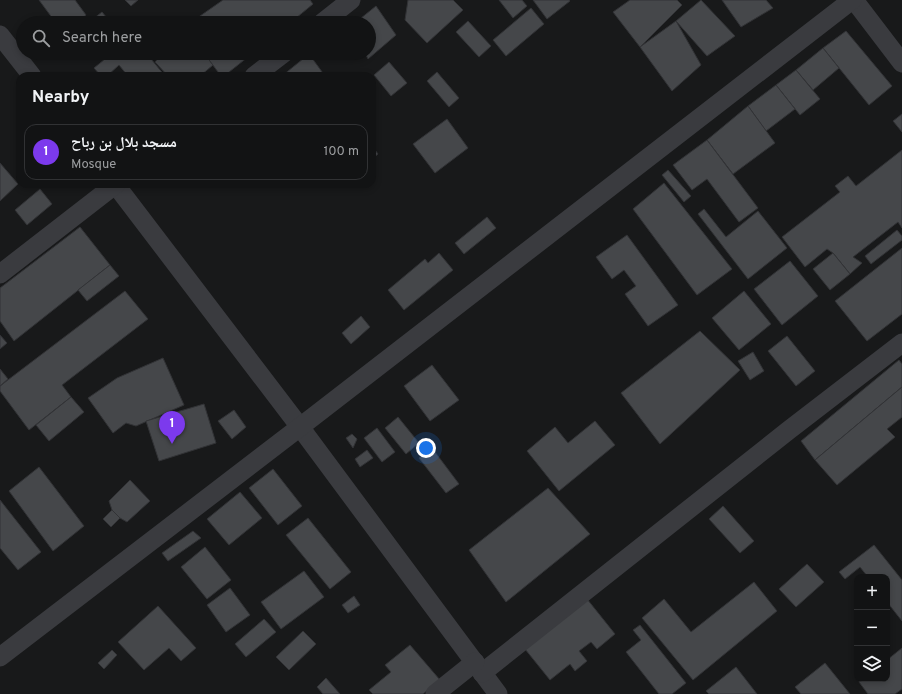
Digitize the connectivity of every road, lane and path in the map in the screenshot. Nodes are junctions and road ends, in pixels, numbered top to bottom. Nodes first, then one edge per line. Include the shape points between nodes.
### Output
1 (351, 0) edge
2 (853, 0) edge
3 (331, 16) edge
4 (0, 35) edge
5 (16, 56) edge
6 (20, 60) edge
7 (275, 60) edge
8 (902, 63) edge
9 (29, 72) edge
10 (259, 72) edge
11 (111, 188) edge
12 (119, 188) edge
13 (0, 274) edge
14 (902, 343) edge
15 (300, 427) junction
16 (0, 657) edge
17 (478, 668) junction
18 (435, 694) edge
19 (498, 694) edge

1 - 3 street
2 - 8 street
2 - 15 street
4 - 5 street
6 - 9 street
7 - 10 street
11 - 13 street
12 - 15 street
14 - 17 street
15 - 16 street
15 - 17 street
17 - 18 street
17 - 19 street

